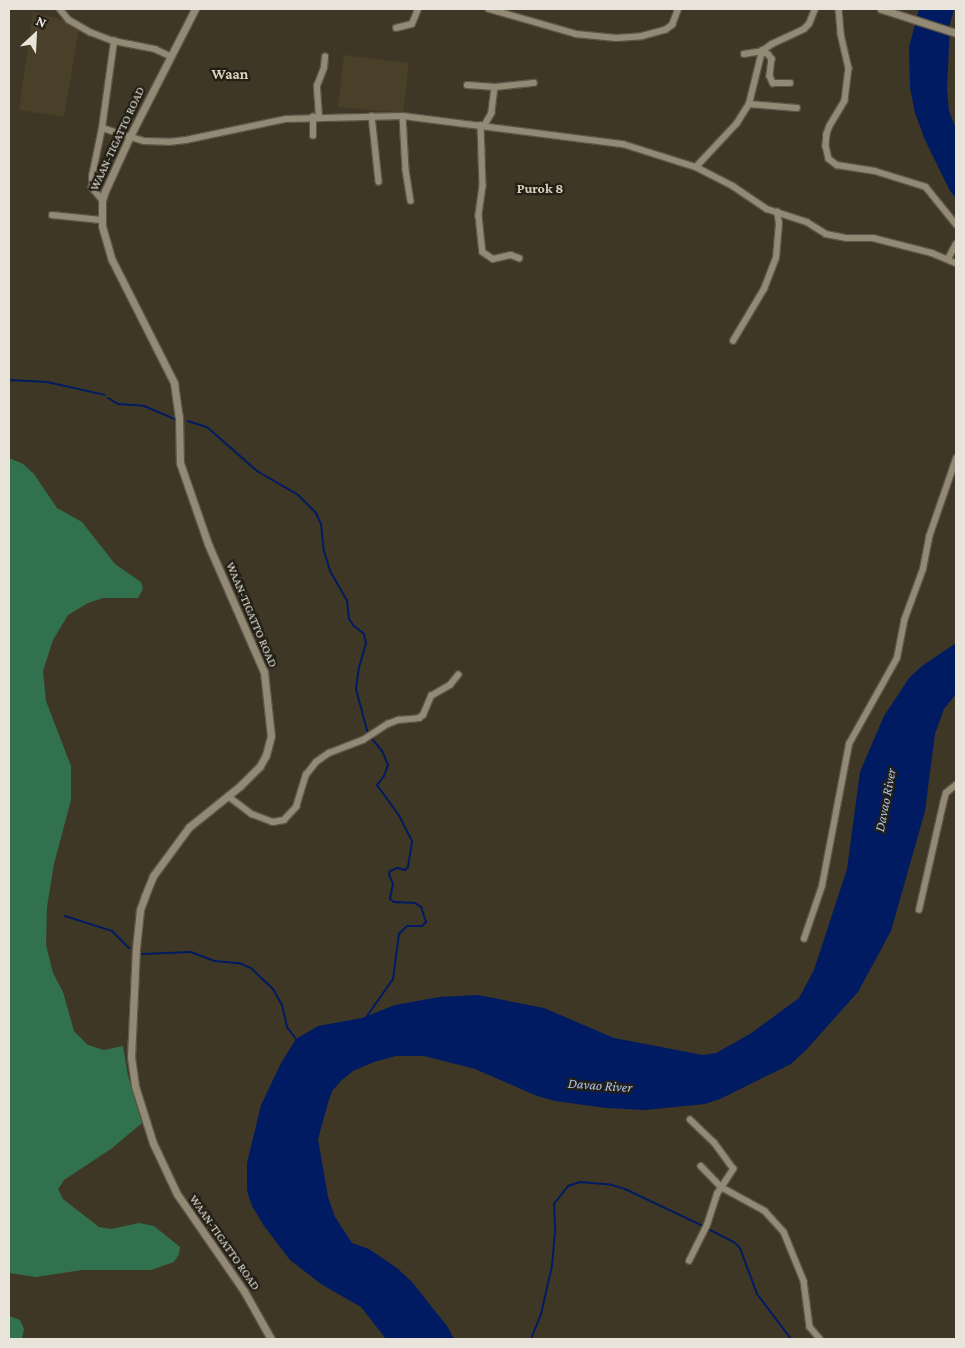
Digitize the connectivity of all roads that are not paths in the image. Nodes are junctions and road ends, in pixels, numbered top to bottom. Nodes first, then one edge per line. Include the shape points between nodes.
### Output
1 (60, 9) edge
2 (195, 9) edge
3 (418, 9) edge
4 (489, 9) edge
5 (678, 9) edge
6 (815, 9) edge
7 (839, 9) edge
8 (498, 10) edge
9 (889, 10) edge
10 (396, 28) dead end
11 (956, 33) edge
12 (114, 40) junction
13 (762, 51) junction
14 (744, 54) dead end
15 (170, 56) junction
16 (324, 57) dead end
17 (534, 83) dead end
18 (790, 83) dead end
19 (467, 85) dead end
20 (494, 87) junction
21 (749, 104) junction
22 (797, 108) dead end
23 (372, 116) junction
24 (403, 116) junction
25 (316, 117) junction
26 (483, 125) junction
27 (102, 128) junction
28 (130, 136) junction
29 (313, 136) dead end
30 (696, 167) junction
31 (379, 182) dead end
32 (102, 200) junction
33 (411, 201) dead end
34 (777, 212) junction
35 (52, 214) dead end
36 (101, 220) junction
37 (956, 224) edge
38 (956, 244) edge
39 (519, 258) dead end
40 (948, 259) junction
41 (956, 263) edge
42 (733, 341) dead end
43 (956, 459) edge
44 (458, 674) dead end
45 (956, 785) edge
46 (228, 796) junction
47 (919, 910) dead end
48 (804, 939) dead end
49 (690, 1120) dead end
50 (701, 1166) dead end
51 (721, 1187) junction
52 (689, 1261) dead end
53 (271, 1339) edge
54 (820, 1339) edge

1 - 12 street via 76,25
2 - 15 street, WAAN-TIGATTO ROAD
3 - 10 street via 412,24
4 - 8 street
5 - 8 street via 672,25 665,30 616,38 576,34
6 - 13 street via 804,29
7 - 37 street via 849,68 845,101 827,134 829,159 837,165 875,171 926,187
9 - 11 street
12 - 15 street via 155,49
12 - 27 street
13 - 14 street
13 - 18 street via 772,59 770,76 773,83
13 - 21 street
15 - 28 street, WAAN-TIGATTO ROAD
16 - 25 street via 324,68 317,86
17 - 20 street
19 - 20 street
20 - 26 street via 492,113
21 - 22 street
21 - 30 street via 737,123
23 - 24 street
23 - 25 street
23 - 31 street
24 - 26 street
24 - 33 street
25 - 28 street via 258,123 186,140 155,142
25 - 29 street
26 - 30 street via 623,144
26 - 39 street via 483,186 479,216 483,252 493,259
27 - 28 street
27 - 32 street via 92,182 94,192
28 - 32 street, WAAN-TIGATTO ROAD
30 - 34 street
32 - 36 street, WAAN-TIGATTO ROAD
34 - 40 street via 799,218 834,237 873,238
34 - 42 street via 779,236 774,264 755,306
35 - 36 street
36 - 46 street, WAAN-TIGATTO ROAD via 112,260 174,382 180,463 208,544 264,672 270,746 260,766
38 - 40 street
40 - 41 street
43 - 48 street via 904,621 897,658 849,744 822,886
44 - 46 street via 450,686 431,696 419,718 388,724 316,762 306,775 296,807 284,820 273,822 252,814
45 - 47 street via 946,793
46 - 53 street, WAAN-TIGATTO ROAD via 189,827 153,876 144,896 136,948 131,1057 135,1086 153,1143 176,1194 244,1291
49 - 51 street via 733,1169
50 - 51 street
51 - 52 street
51 - 54 street via 765,1211 784,1232 804,1281 810,1327

